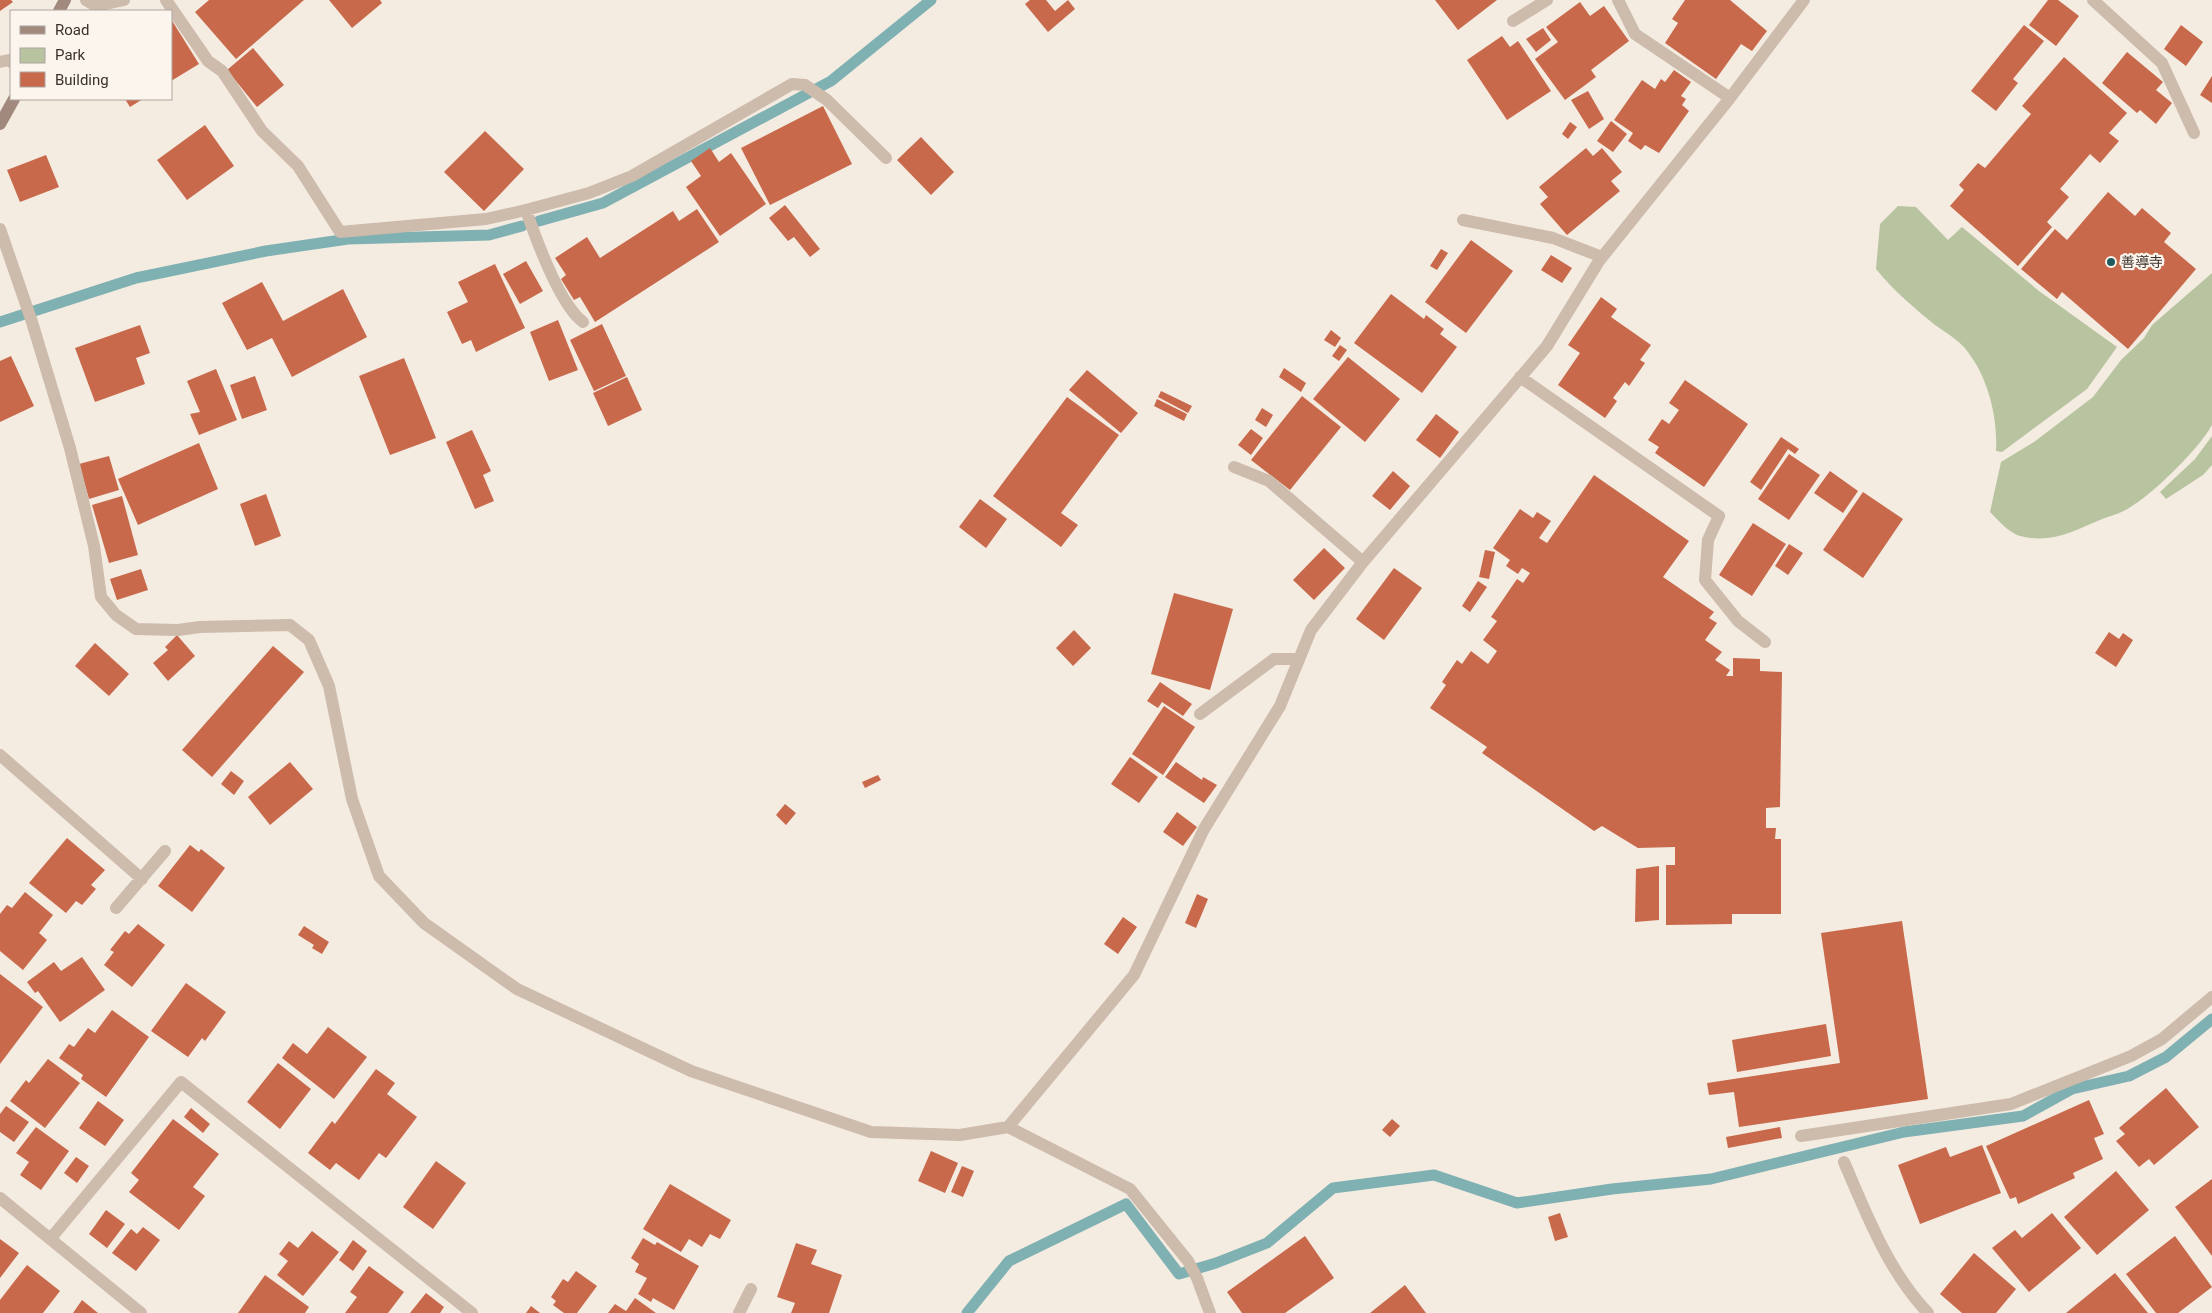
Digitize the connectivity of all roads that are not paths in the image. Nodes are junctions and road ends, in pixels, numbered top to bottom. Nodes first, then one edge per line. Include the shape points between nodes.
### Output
1 (86, 0) edge
2 (124, 0) edge
3 (166, 0) edge
4 (1547, 0) edge
5 (1618, 0) edge
6 (1804, 0) edge
7 (2093, 0) edge
8 (1513, 21) dead end
9 (1730, 98) junction
10 (13, 100) edge
11 (0, 124) edge
12 (2194, 133) dead end
13 (886, 158) dead end
14 (526, 210) junction
15 (1463, 220) dead end
16 (0, 228) edge
17 (1602, 257) junction
18 (583, 322) dead end
19 (1520, 377) junction
20 (1234, 468) dead end
21 (1363, 562) junction
22 (1765, 642) dead end
23 (1299, 658) junction
24 (1200, 714) dead end
25 (0, 755) edge
26 (165, 851) dead end
27 (142, 879) junction
28 (116, 908) dead end
29 (2212, 997) edge
30 (1008, 1127) junction
31 (1801, 1136) dead end
32 (1844, 1162) dead end
33 (0, 1198) edge
34 (51, 1238) junction
35 (751, 1289) dead end
36 (141, 1313) edge
37 (472, 1313) edge
38 (739, 1313) edge
39 (1210, 1313) edge
40 (1928, 1313) edge

1 - 2 street via 96,6
3 - 14 street via 208,60 222,71 262,131 298,166 340,232 486,219
4 - 8 street
5 - 9 street via 1636,34
6 - 9 street
7 - 12 street via 2162,63
9 - 17 street
10 - 11 main road
13 - 14 street via 827,100 804,85 792,84 632,176 589,193
14 - 18 street via 572,314
15 - 17 street via 1553,238
16 - 30 street via 70,448 94,546 101,597 116,615 136,629 290,625 309,640 329,686 352,799 379,876 424,923 517,989 691,1071 871,1132 960,1135
17 - 19 street via 1547,346
19 - 21 street
19 - 22 street via 1719,516 1708,540 1705,580 1738,622
20 - 21 street via 1270,481
21 - 23 street via 1311,630
23 - 24 street via 1274,659
23 - 30 street via 1280,706 1204,829 1134,975
25 - 27 street
26 - 27 street
27 - 28 street
29 - 31 street via 2162,1039 2131,1056 2011,1104
30 - 39 street via 1130,1189 1188,1261
32 - 40 street via 1875,1233 1908,1292
33 - 34 street
34 - 36 street
34 - 37 street via 181,1082
35 - 38 street

